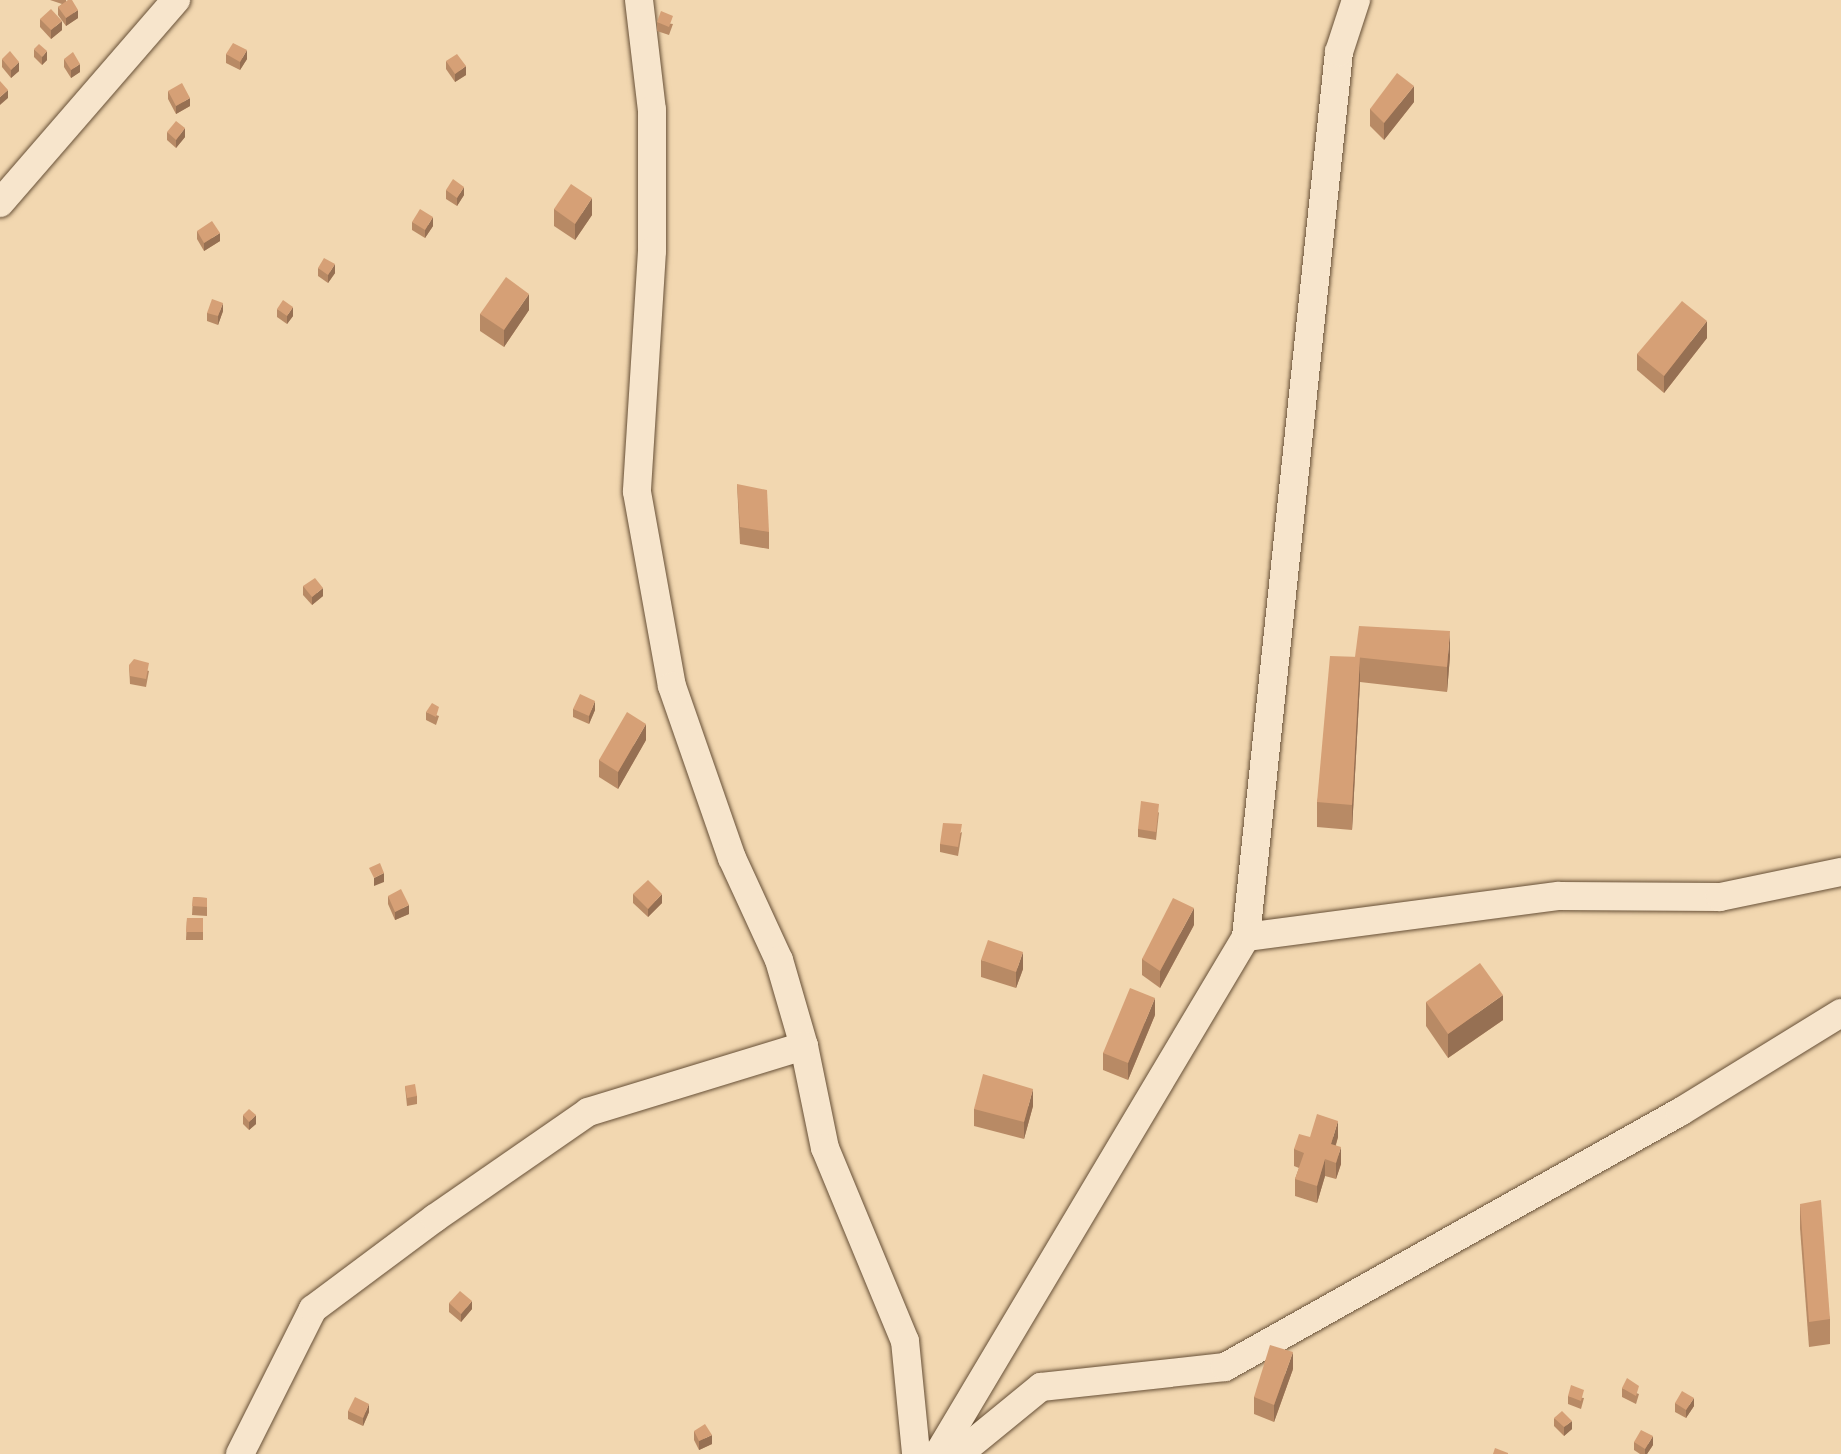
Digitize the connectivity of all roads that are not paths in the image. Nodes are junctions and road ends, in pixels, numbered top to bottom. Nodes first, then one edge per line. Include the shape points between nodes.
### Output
1 (176, 0) edge
2 (639, 0) edge
3 (1356, 0) edge
4 (0, 203) edge
5 (1841, 872) edge
6 (1246, 937) junction
7 (1841, 1013) edge
8 (804, 1046) junction
9 (240, 1454) edge
10 (916, 1454) edge
11 (938, 1454) edge
12 (959, 1454) edge

1 - 4 street
2 - 8 street via 652,110 652,251 637,492 672,686 732,858 779,960
3 - 6 street via 1339,52
5 - 6 street via 1720,897 1559,896
6 - 11 street
7 - 12 street via 1680,1112 1225,1367 1041,1387
8 - 9 street via 588,1112 435,1218 313,1309
8 - 10 street via 825,1148 904,1341

